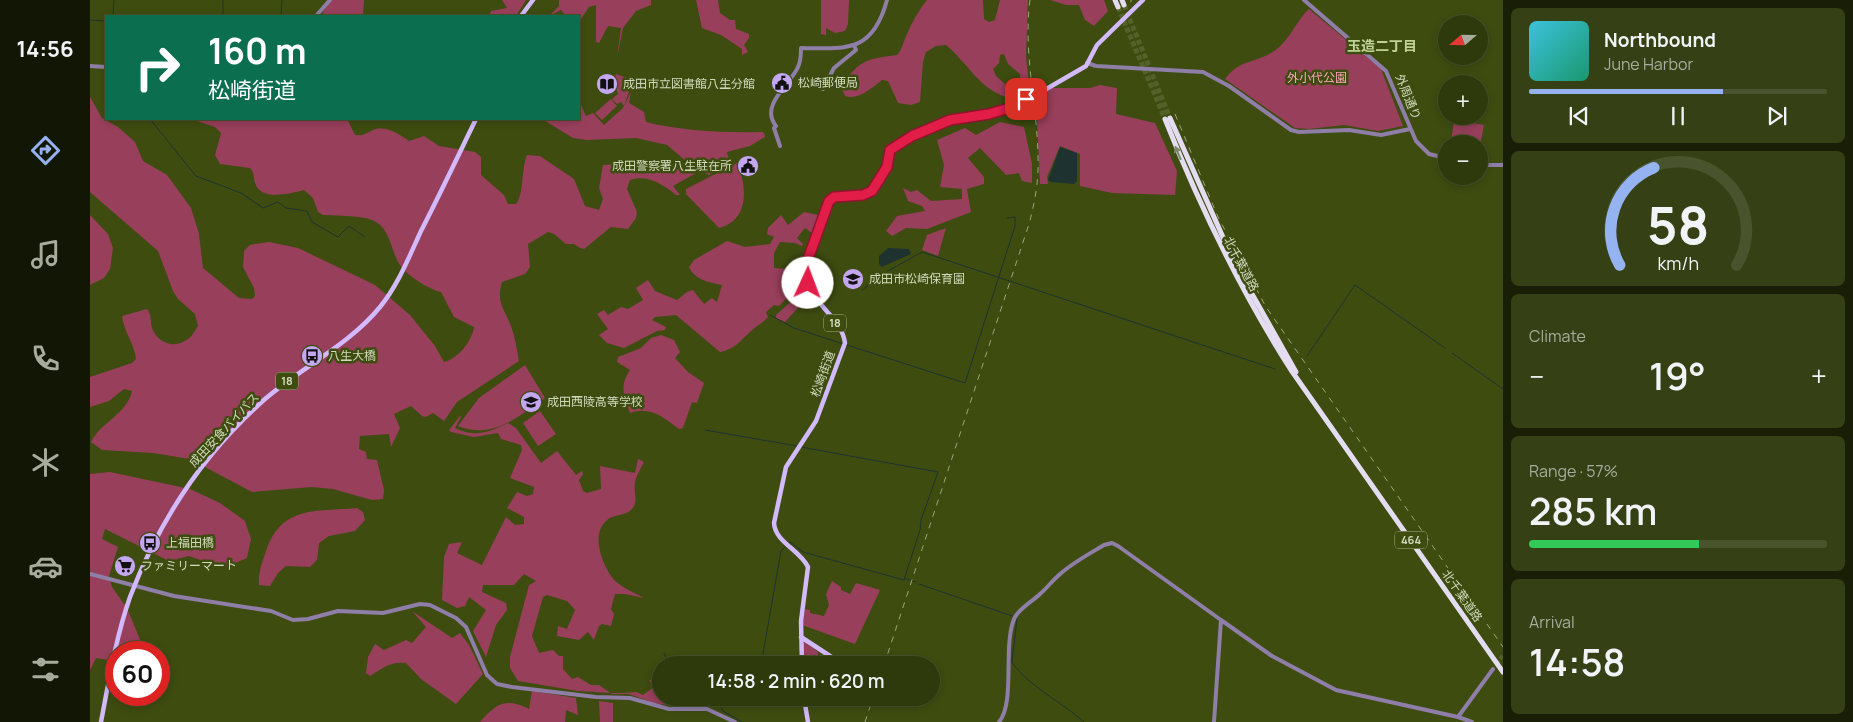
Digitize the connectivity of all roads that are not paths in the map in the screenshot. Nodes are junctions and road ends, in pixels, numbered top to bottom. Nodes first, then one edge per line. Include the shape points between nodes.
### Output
1 (330, 0) edge
2 (533, 0) edge
3 (887, 0) edge
4 (1116, 0) edge
5 (1143, 0) edge
6 (1304, 0) edge
7 (1121, 4) tunnel mouth
8 (317, 15) edge
9 (522, 15) edge
10 (854, 46) junction
11 (1088, 64) junction
12 (90, 66) edge
13 (105, 67) edge
14 (823, 89) dead end
15 (1167, 118) tunnel mouth
16 (476, 120) edge
17 (1410, 129) junction
18 (780, 146) dead end
19 (1438, 155) edge
20 (1488, 164) edge
21 (1503, 165) edge
22 (90, 574) edge
23 (135, 586) junction
24 (1221, 620) junction
25 (801, 637) junction
26 (802, 656) edge
27 (830, 656) edge
28 (1493, 669) tunnel mouth
29 (1503, 672) edge
30 (805, 706) edge
31 (1458, 717) junction
32 (101, 722) edge
33 (735, 722) edge
34 (808, 722) edge
35 (999, 722) edge
36 (1214, 722) edge
37 (1472, 722) edge

1 - 8 street
2 - 9 main road
3 - 10 street via 874,31
4 - 7 highway
5 - 11 main road, 18 via 1098,45
6 - 17 street, 外周通り via 1386,71
10 - 14 street via 856,50 834,68
10 - 18 street via 801,48 798,68 774,100 774,128
11 - 17 street via 1203,72 1299,132 1349,130 1381,135
11 - 25 main road, 松崎街道 / 18, bridge via 1016,106 989,114 956,118 912,136 890,150 887,167 872,191 863,195 834,197 825,207 808,259 806,277 842,331 845,343 816,422 786,466 774,523 780,537 808,566
12 - 13 street
15 - 29 highway, 北千葉道路 / 464 via 1232,263 1271,339
16 - 23 main road, 成田安食バイパス / 18 via 396,282 375,313 350,336 264,400 207,460 184,491 155,541
17 - 19 street, 外周通り via 1424,151
20 - 21 street
22 - 23 street
23 - 32 main road, 成田安食バイパス / 18 via 118,643
23 - 33 street via 174,596 271,611 293,620 338,611 383,613 420,604 430,605 466,627 487,675 497,684 596,697 630,698 670,709 707,709
24 - 31 street via 1272,656 1336,690
24 - 35 street via 1118,546 1112,543 1104,545 1058,576 1017,615 1006,705
24 - 36 street
25 - 26 main road, 松崎街道 / 18
25 - 27 main road
28 - 31 street
30 - 34 main road
31 - 37 street

